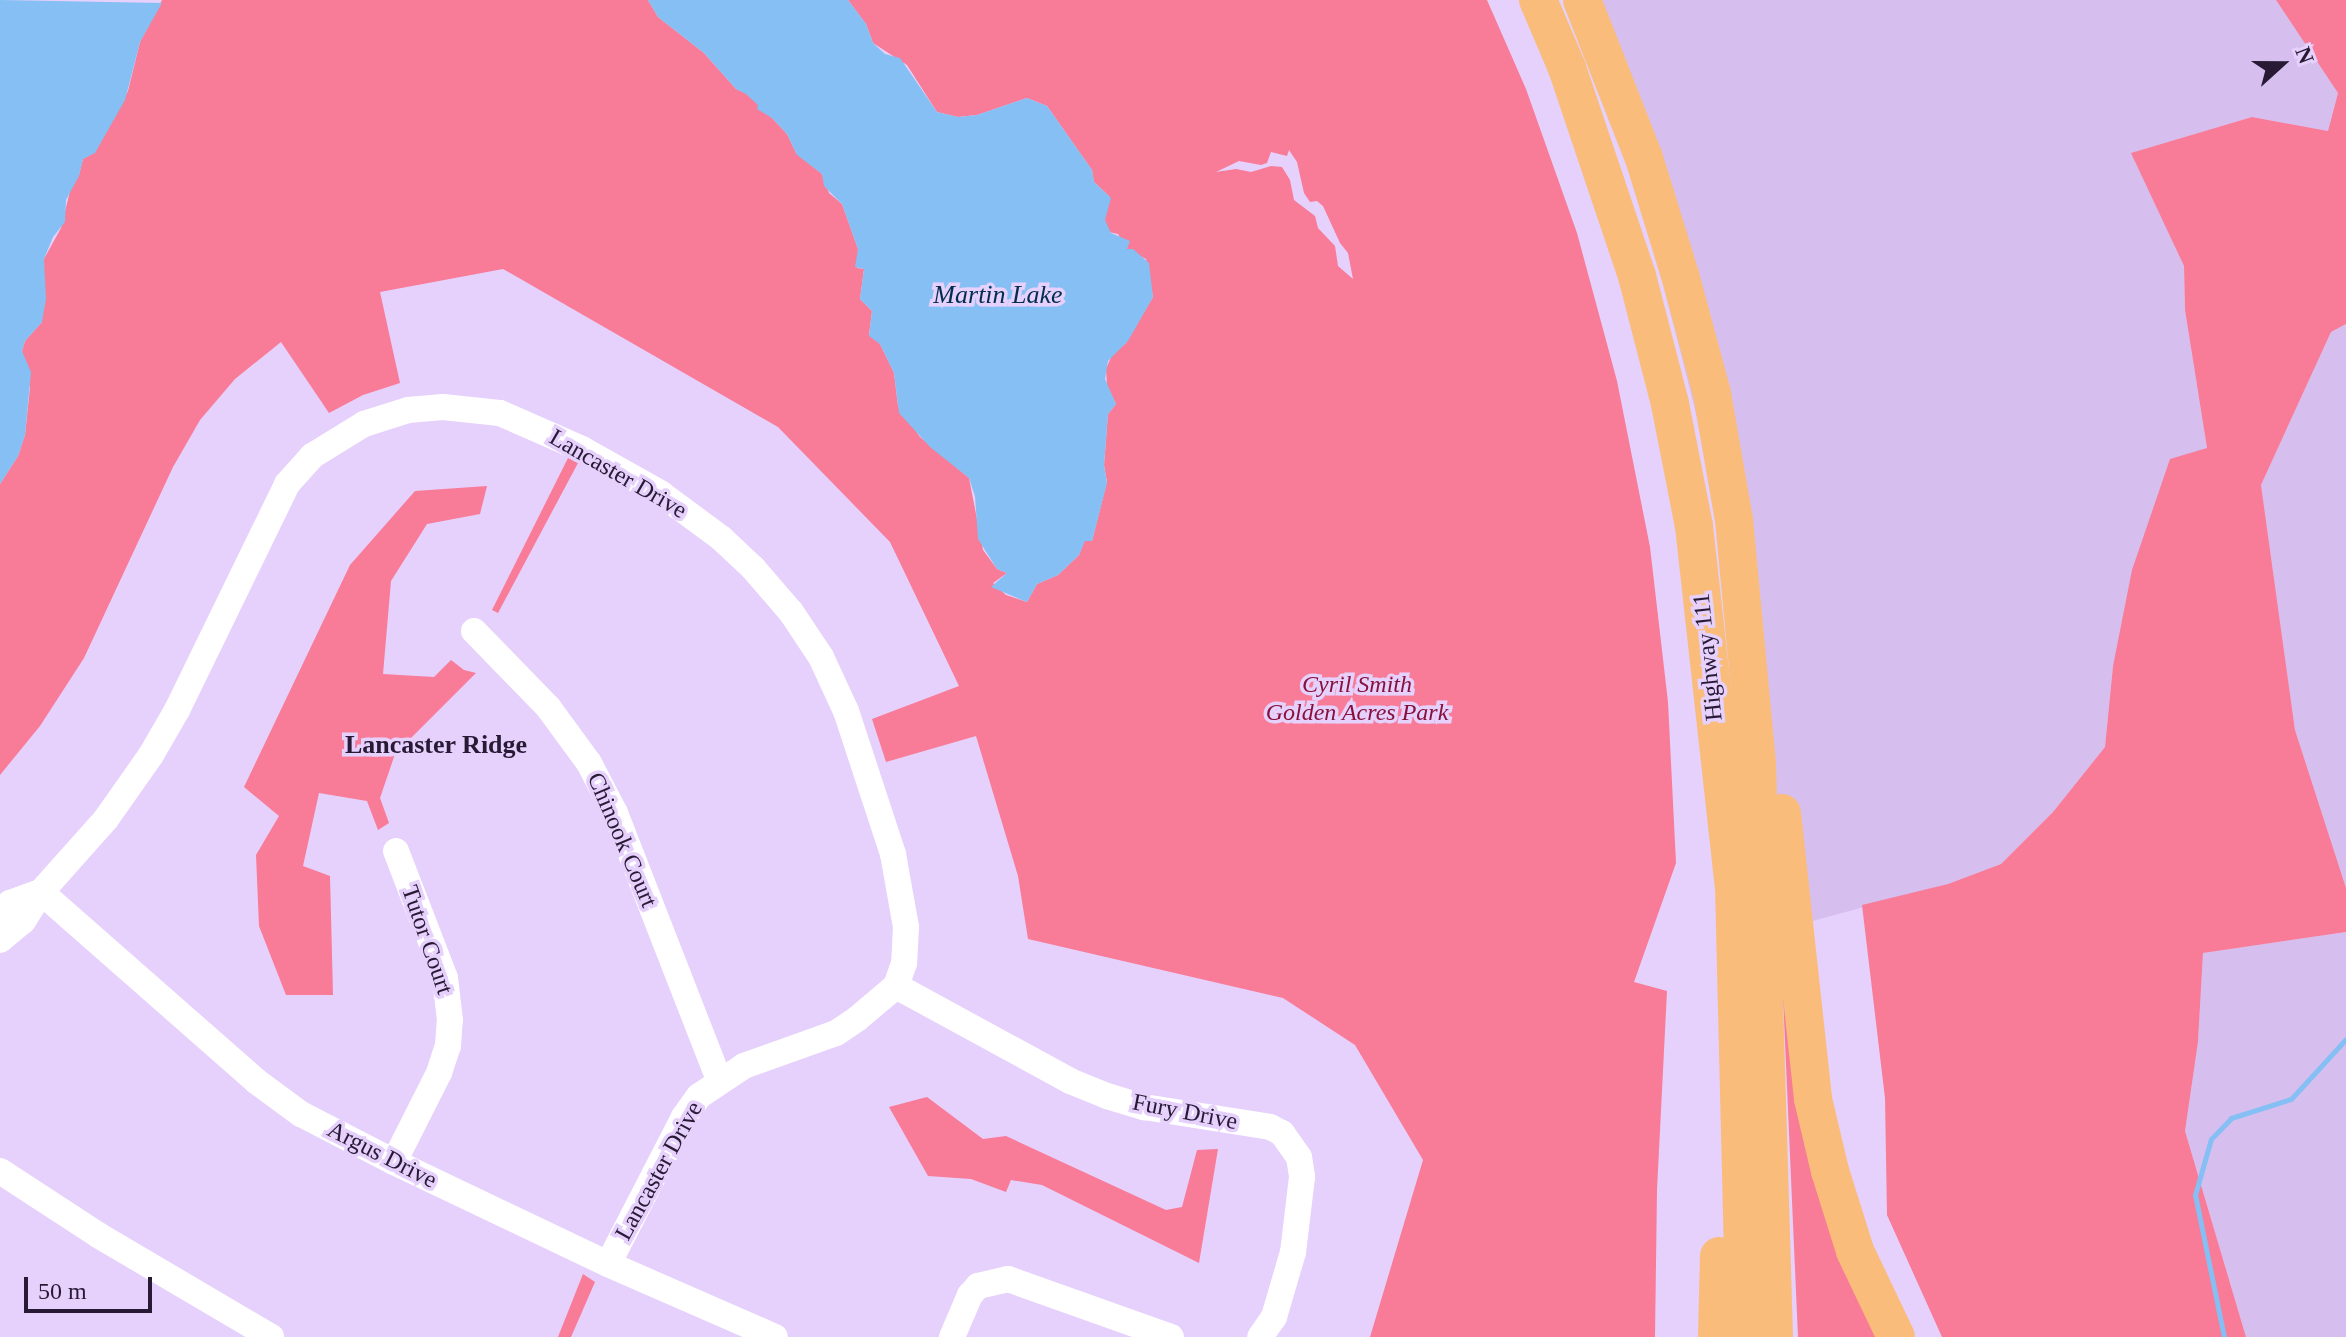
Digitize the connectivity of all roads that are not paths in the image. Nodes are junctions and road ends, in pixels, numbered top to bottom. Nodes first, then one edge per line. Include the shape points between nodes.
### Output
1 (1538, 0) edge
2 (1582, 0) edge
3 (1734, 520) junction
4 (474, 631) dead end
5 (1719, 765) junction
6 (396, 851) dead end
7 (41, 892) junction
8 (0, 911) edge
9 (0, 940) edge
10 (896, 986) junction
11 (719, 1080) junction
12 (394, 1162) junction
13 (0, 1171) edge
14 (608, 1264) junction
15 (271, 1337) edge
16 (775, 1337) edge
17 (952, 1337) edge
18 (1171, 1337) edge
19 (1260, 1337) edge
20 (1717, 1337) edge
21 (1745, 1337) edge
22 (1774, 1337) edge
23 (1896, 1337) edge

1 - 5 highway, Highway 111 via 1606,178 1670,404 1694,526
2 - 3 highway, Highway 111 via 1644,158 1680,275 1712,394
3 - 22 highway, Highway 111 via 1757,764
3 - 23 highway via 1767,638 1813,1099 1855,1251
4 - 11 street, Chinook Court via 548,707 589,763 615,813
5 - 20 highway via 1711,886 1720,1178
5 - 21 highway, Highway 111 via 1734,886
6 - 12 street, Tutor Court via 445,978 450,1020 439,1073
7 - 8 street, Lancaster Drive
7 - 9 street, Lancaster Drive via 23,921
7 - 10 street, Lancaster Drive via 106,819 151,755 287,484 312,456 388,415 443,407 476,409 522,420 660,493 721,538 791,612 821,657 846,711 893,854 906,927 904,963
7 - 12 street, Argus Drive via 256,1081 301,1114
10 - 11 street, Lancaster Drive via 836,1033
10 - 19 street, Fury Drive via 1107,1096 1282,1133 1299,1157 1300,1192 1293,1252 1274,1317
11 - 14 street, Lancaster Drive via 684,1117
12 - 14 street, Argus Drive
13 - 15 street
14 - 16 street, Argus Drive
17 - 18 street via 978,1286 1008,1279

